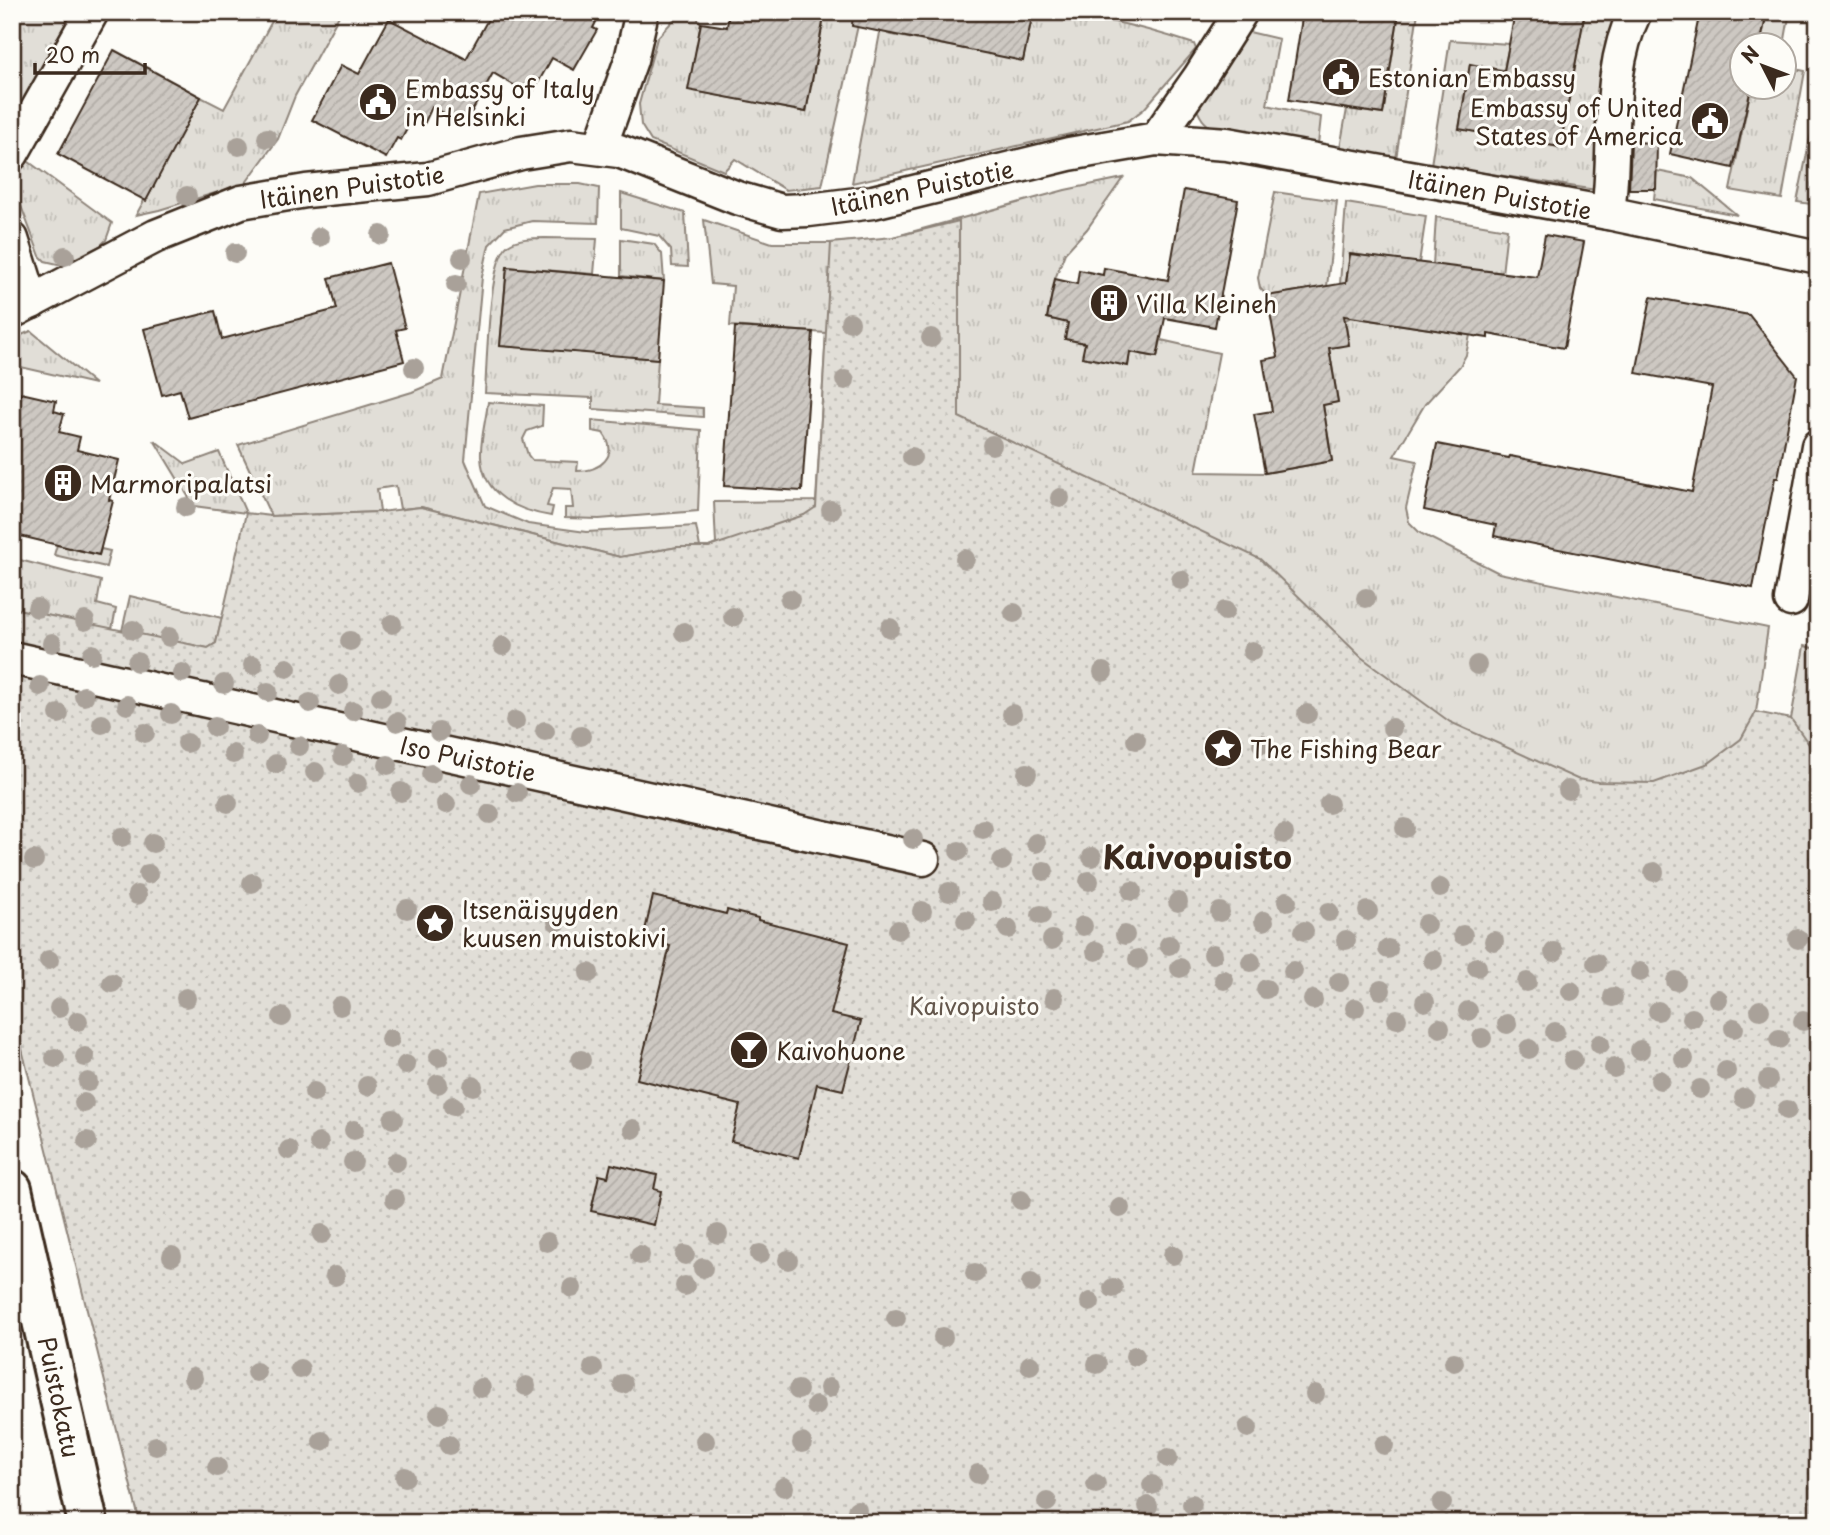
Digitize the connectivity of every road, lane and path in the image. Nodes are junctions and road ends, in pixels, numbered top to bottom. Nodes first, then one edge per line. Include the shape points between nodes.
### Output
1 (92, 12) edge
2 (642, 12) edge
3 (1241, 12) edge
4 (1635, 12) edge
5 (1156, 139) junction
6 (600, 147) junction
7 (12, 154) edge
8 (1608, 213) junction
9 (12, 239) edge
10 (1818, 257) edge
11 (22, 307) edge
12 (1818, 446) edge
13 (1791, 600) dead end
14 (12, 658) edge
15 (923, 859) dead end
16 (12, 1189) edge
17 (88, 1523) edge

1 - 7 street
2 - 6 street via 631,60
3 - 5 street
4 - 8 street via 1616,69
5 - 6 street, Itäinen Puistotie via 1069,154 873,202 808,211 782,211 737,198
5 - 8 street, Itäinen Puistotie via 1227,144
6 - 11 street, Itäinen Puistotie via 571,145 522,153 428,179 240,202 156,236
8 - 10 street, Itäinen Puistotie
9 - 11 street
12 - 13 street
14 - 15 street, Iso Puistotie
16 - 17 street, Puistokatu

